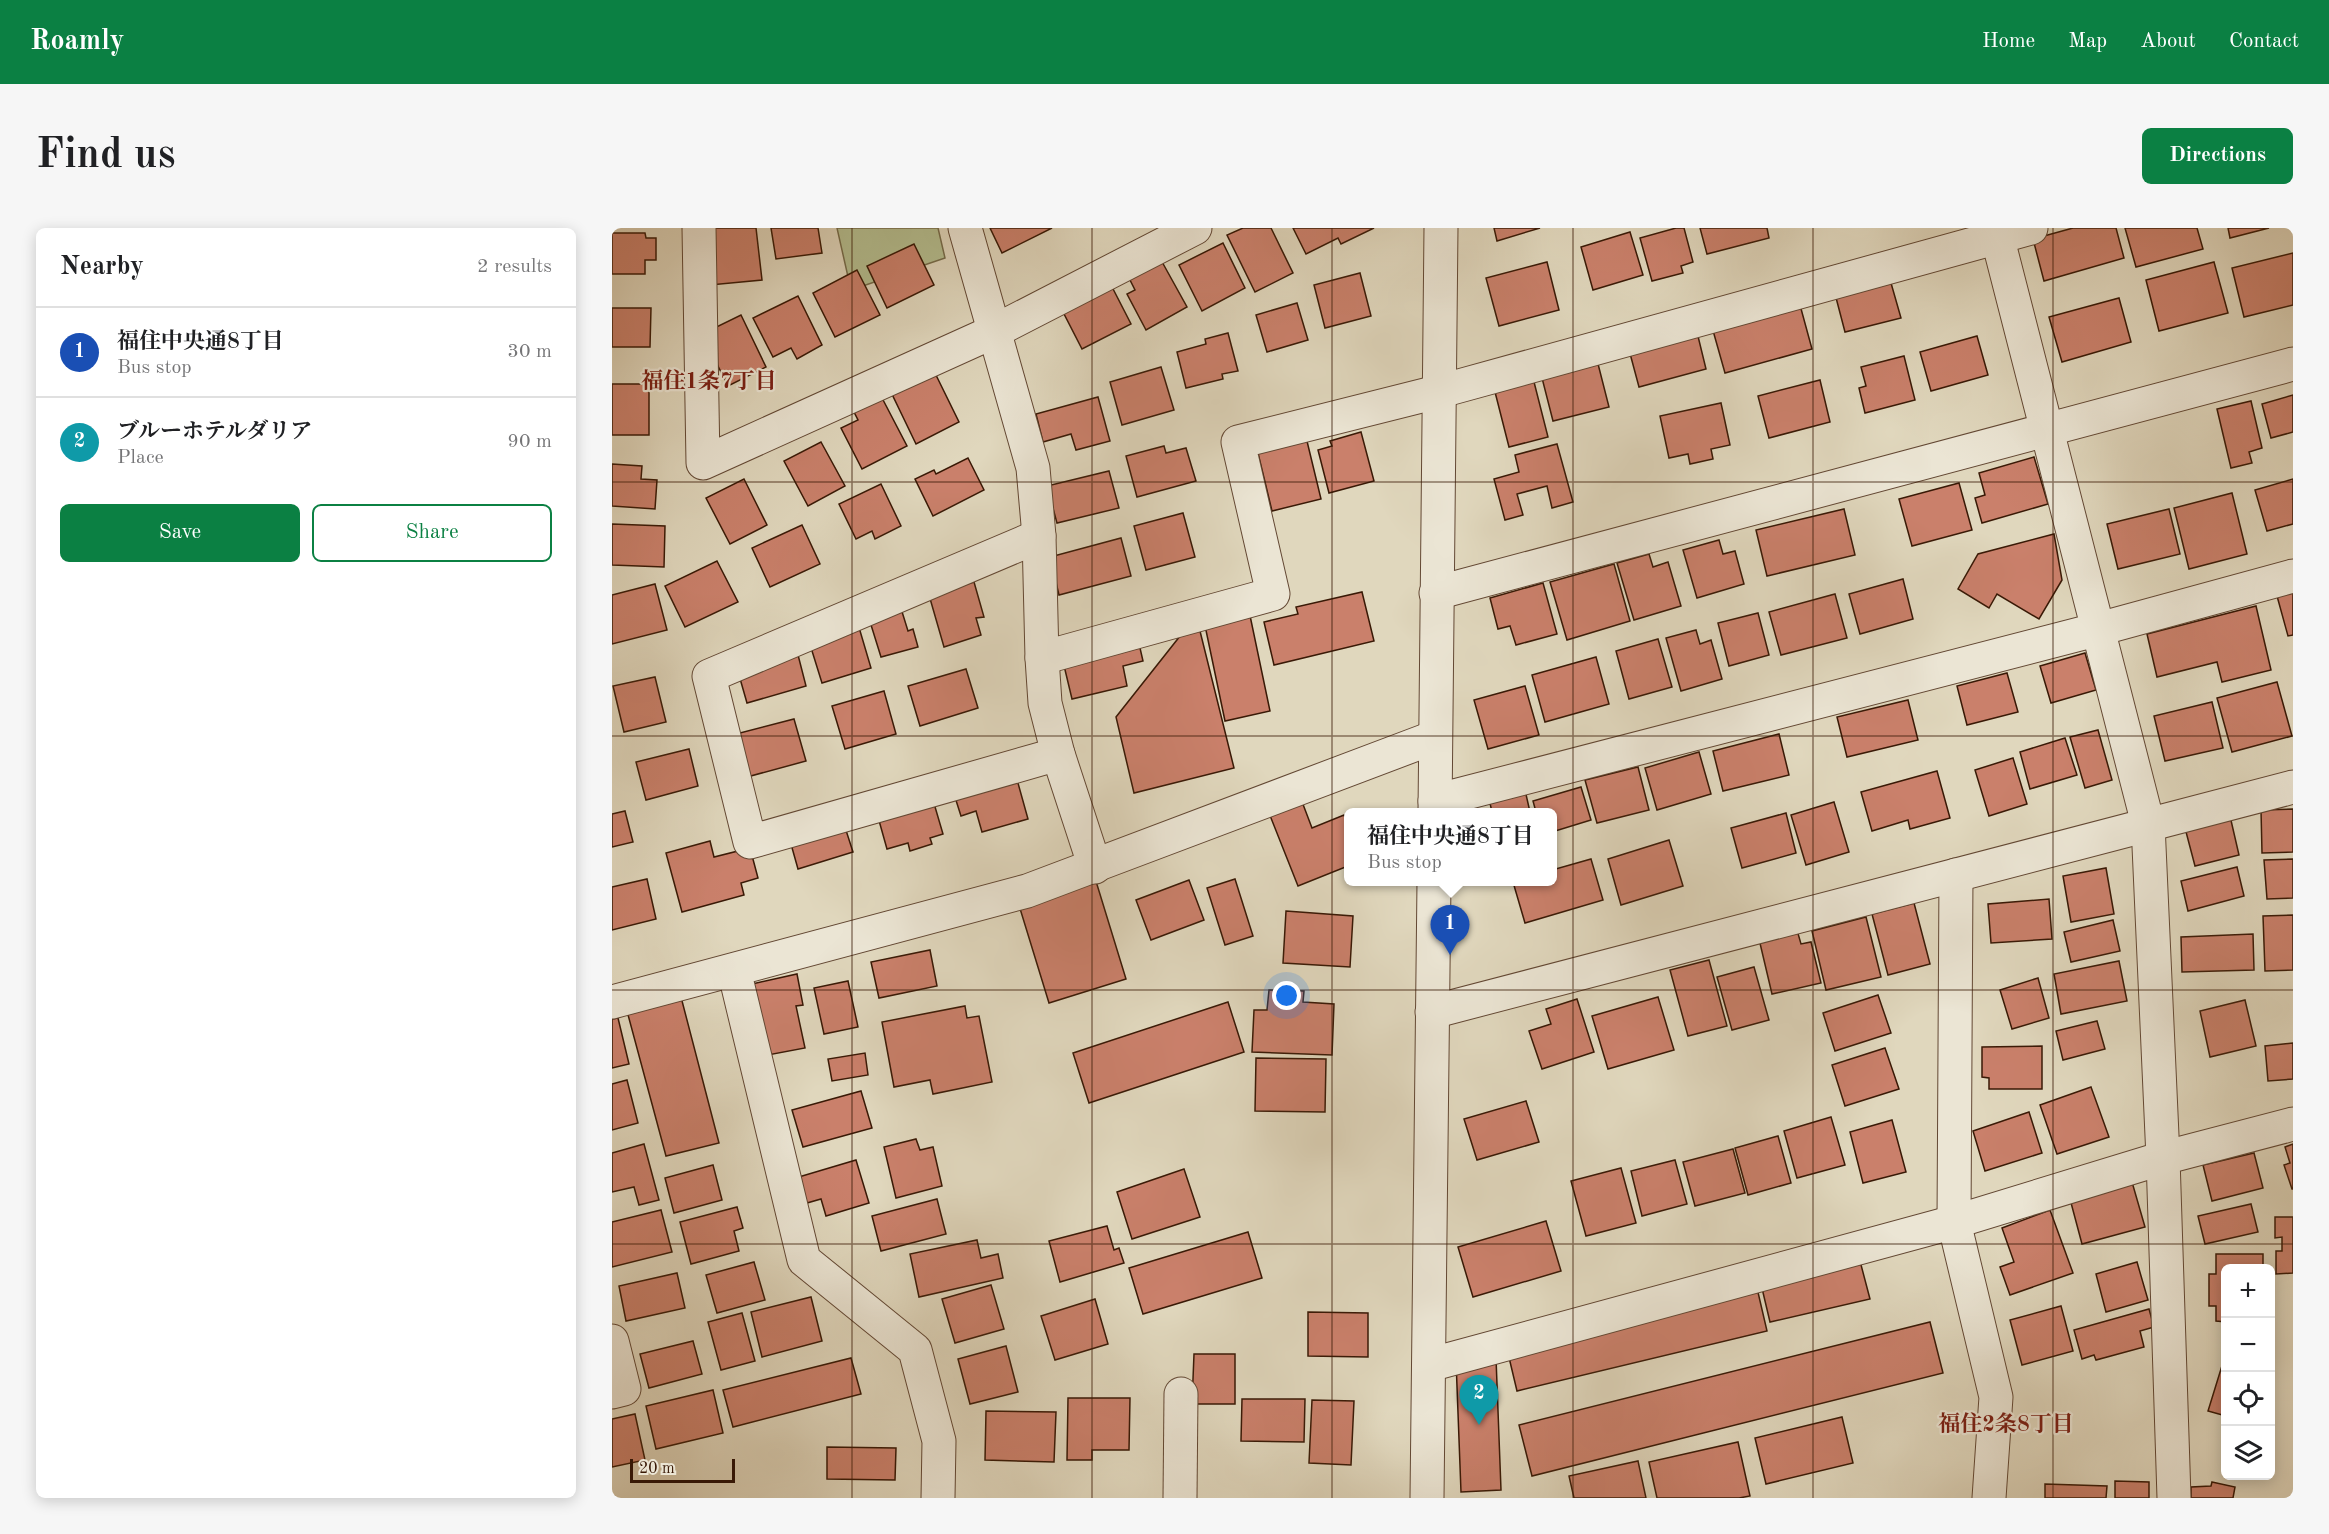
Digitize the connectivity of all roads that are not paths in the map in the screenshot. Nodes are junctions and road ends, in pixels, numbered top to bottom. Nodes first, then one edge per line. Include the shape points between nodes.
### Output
1 (699, 228) edge
2 (965, 228) edge
3 (1441, 228) edge
4 (2031, 228) edge
5 (1187, 229) edge
6 (1996, 232) edge
7 (995, 331) junction
8 (2293, 364) edge
9 (1441, 391) junction
10 (2046, 431) junction
11 (1039, 536) junction
12 (2293, 576) edge
13 (1437, 593) junction
14 (2099, 629) junction
15 (1042, 658) junction
16 (1435, 737) junction
17 (1058, 754) junction
18 (2293, 787) edge
19 (1435, 807) edge
20 (2148, 824) junction
21 (1095, 867) junction
22 (1956, 875) junction
23 (1434, 886) edge
24 (734, 970) junction
25 (612, 1002) edge
26 (1432, 1012) junction
27 (2293, 1124) edge
28 (2163, 1158) junction
29 (1954, 1222) junction
30 (612, 1341) edge
31 (1429, 1365) junction
32 (612, 1392) edge
33 (1181, 1394) dead end
34 (938, 1498) edge
35 (1180, 1498) edge
36 (1427, 1498) edge
37 (1989, 1498) edge
38 (2174, 1498) edge

1 - 7 street via 703,464
2 - 7 street
3 - 9 street
4 - 6 street
5 - 7 street
6 - 9 street
6 - 10 street
7 - 11 street via 1033,468
8 - 10 street
9 - 13 street
9 - 15 street via 1238,442 1274,594
10 - 13 street
10 - 14 street
11 - 15 street
11 - 17 street via 709,676 750,842
12 - 14 street
13 - 16 street
14 - 19 street
14 - 20 street
15 - 17 street via 1046,704
16 - 19 street
16 - 21 street
17 - 21 street
18 - 20 street
20 - 22 street
20 - 28 street
21 - 24 street via 1027,891
22 - 26 street
22 - 29 street
23 - 26 street
24 - 25 street
24 - 34 street via 804,1260 915,1350 939,1441
26 - 31 street
27 - 28 street
28 - 29 street
28 - 38 street
29 - 31 street
29 - 37 street via 1996,1397
30 - 32 street via 624,1389
31 - 36 street
33 - 35 street

